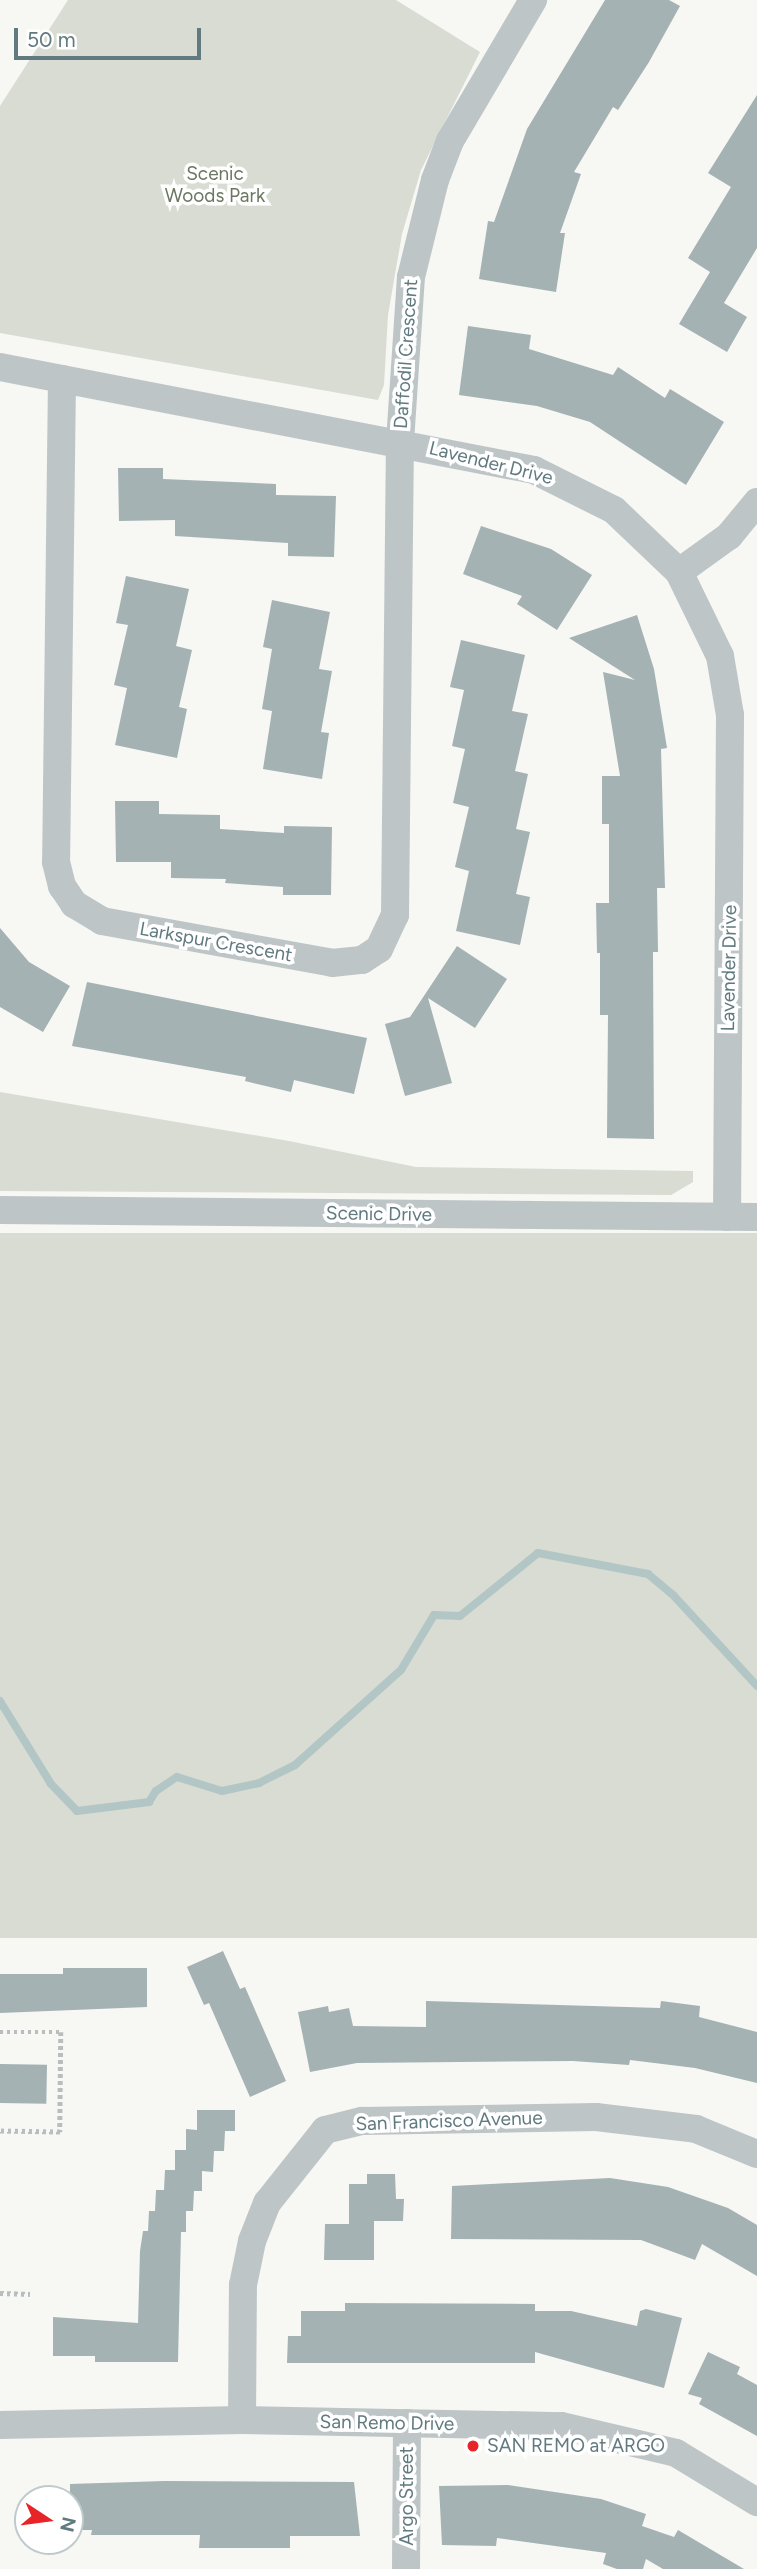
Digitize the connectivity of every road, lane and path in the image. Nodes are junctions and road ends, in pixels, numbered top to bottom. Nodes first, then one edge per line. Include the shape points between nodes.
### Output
1 (533, 0) edge
2 (0, 367) edge
3 (62, 379) junction
4 (400, 442) junction
5 (757, 502) edge
6 (679, 572) junction
7 (0, 1210) edge
8 (727, 1217) junction
9 (757, 1217) edge
10 (0, 2032) edge
11 (0, 2131) edge
12 (757, 2154) edge
13 (0, 2293) edge
14 (30, 2294) dead end
15 (242, 2420) junction
16 (407, 2423) junction
17 (0, 2425) edge
18 (757, 2502) edge
19 (407, 2569) edge

1 - 4 street, Daffodil Crescent via 468,104 435,180 405,310
2 - 3 street, Lavender Drive
3 - 4 street, Lavender Drive
3 - 4 street, Larkspur Crescent via 58,874 68,896 88,915 217,943 345,963 379,949 390,934 395,915
4 - 6 street, Lavender Drive via 503,462 564,481 614,510
5 - 6 street via 729,536
6 - 8 street, Lavender Drive via 717,647 730,715
7 - 8 street, Scenic Drive
8 - 9 street, Scenic Drive
10 - 11 path via 61,2032 60,2132
12 - 15 street, San Francisco Avenue via 696,2129 596,2117 362,2121 325,2130 267,2203 252,2241 243,2285
13 - 14 path
15 - 16 street, San Remo Drive
15 - 17 street, San Remo Drive
16 - 18 street, San Remo Drive via 562,2426 676,2454
16 - 19 street, Argo Street

